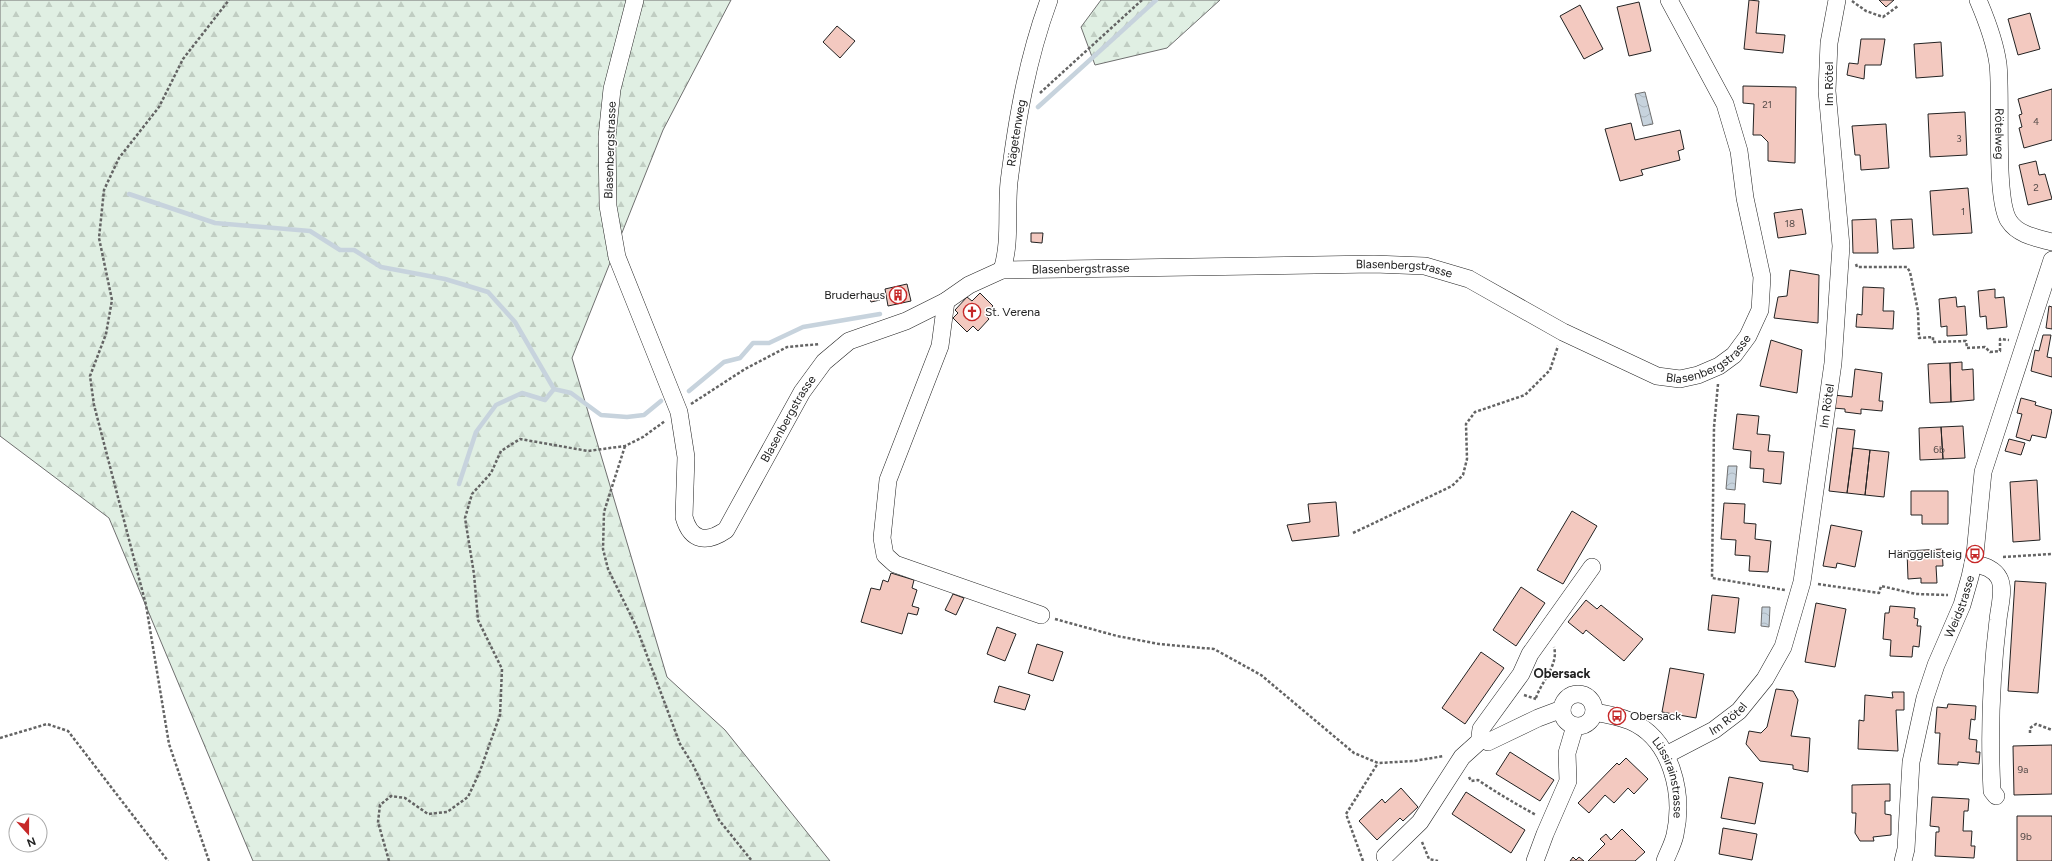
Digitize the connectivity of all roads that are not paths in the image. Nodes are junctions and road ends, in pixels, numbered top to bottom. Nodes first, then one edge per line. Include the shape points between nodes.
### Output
1 (636, 0) edge
2 (1049, 0) edge
3 (1669, 0) edge
4 (1837, 0) edge
5 (1978, 0) edge
6 (2052, 242) edge
7 (2052, 260) edge
8 (1002, 270) junction
9 (946, 301) junction
10 (1974, 563) junction
11 (1592, 567) dead end
12 (1041, 615) road end
13 (1562, 709) junction
14 (1594, 712) junction
15 (1575, 726) junction
16 (1482, 739) junction
17 (1666, 755) junction
18 (1996, 796) dead end
19 (1385, 856) dead end
20 (1535, 861) edge
21 (1665, 861) edge
22 (1903, 861) edge

1 - 9 street, Blasenbergstrasse via 612,89 606,190 617,257 679,412 686,457 684,517 693,535 704,539 716,537 726,530 802,392 824,362 849,341 906,321
2 - 8 street, Rägetenweg via 1027,68 1018,113 1009,184 1006,256
3 - 8 street, Blasenbergstrasse via 1725,104 1738,151 1744,198 1762,278 1760,310 1748,336 1734,355 1719,366 1698,375 1680,379 1657,376 1563,332 1469,279 1425,266 1374,264
4 - 17 street, Im Rötel via 1829,44 1827,91 1841,246 1833,362 1800,587 1783,647 1765,679 1738,711 1714,730
5 - 6 street, Rötelweg via 1991,32 1998,64 2004,211 2010,222 2020,231
7 - 10 street, Weidstrasse via 1983,472
8 - 9 street, Blasenbergstrasse via 969,285
9 - 12 street via 940,346 888,480 882,538 885,555 895,564
10 - 18 street via 1995,572 2001,583 1993,658 1991,734 1992,791
10 - 22 street, Weidstrasse via 1962,605 1924,698 1911,762 1906,849
11 - 16 street via 1481,729
13 - 14 street via 1568,697 1581,695 1590,699
13 - 15 street via 1566,722
13 - 16 street via 1488,742
14 - 15 street via 1587,723
14 - 17 street, Lüssirainstrasse via 1617,716 1642,727
15 - 20 street via 1568,753 1568,781
16 - 19 street via 1462,757 1420,822
17 - 21 street, Lüssirainstrasse via 1676,783 1678,812 1674,836

